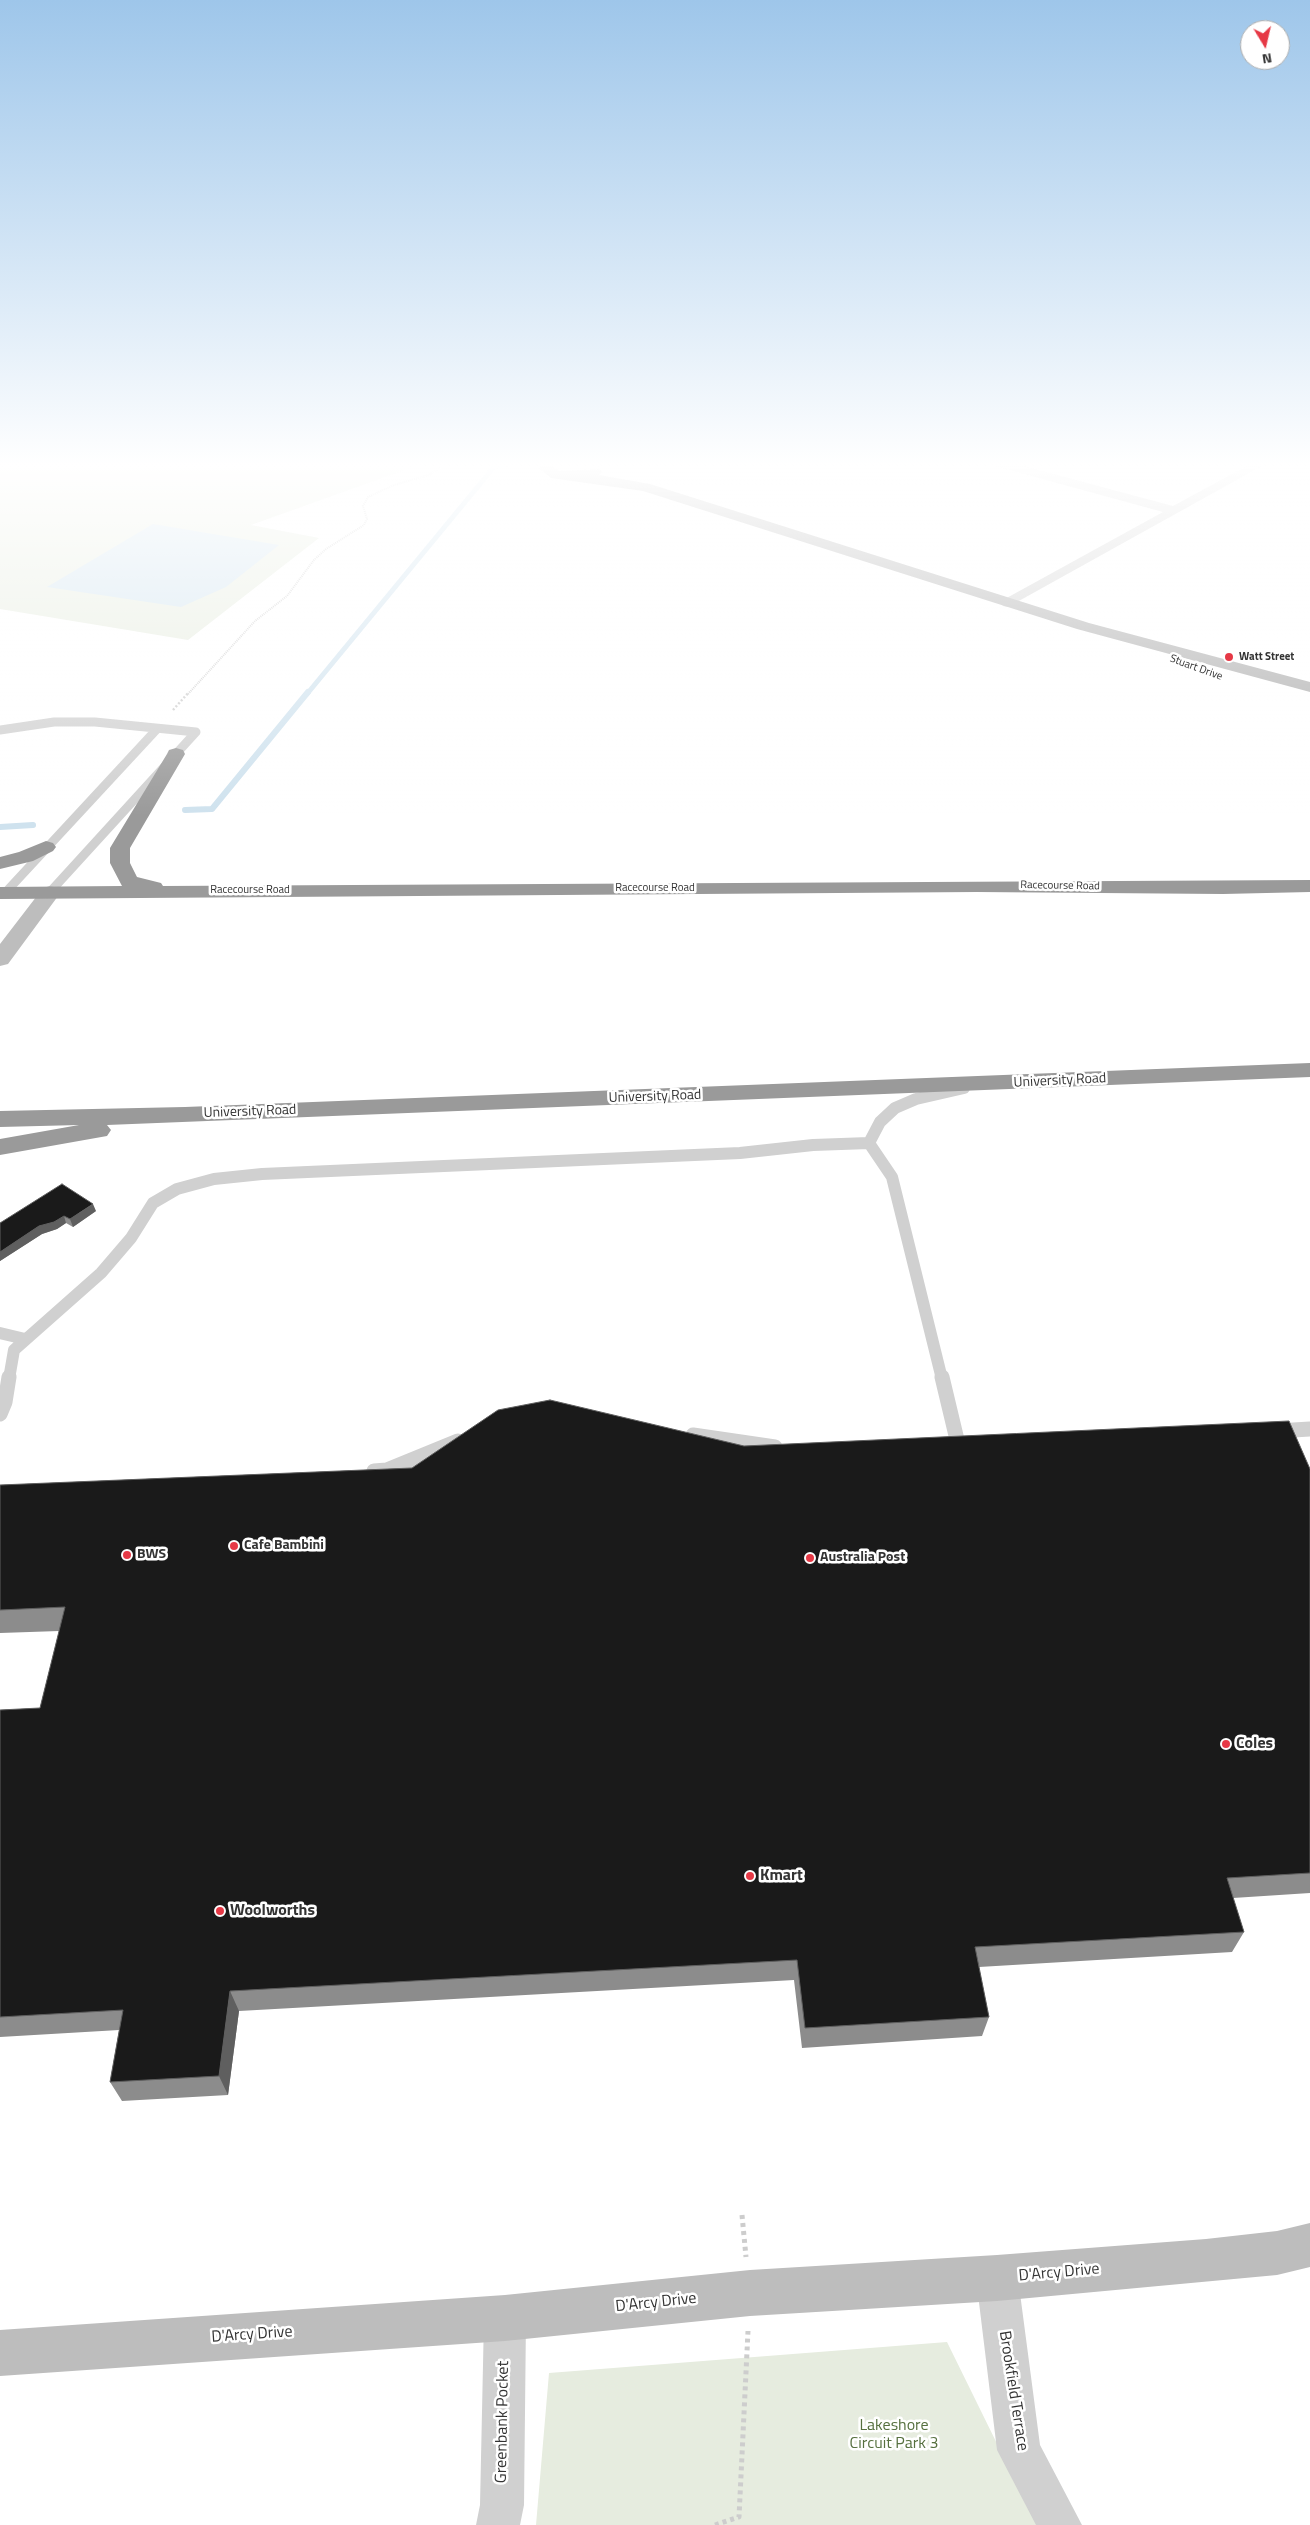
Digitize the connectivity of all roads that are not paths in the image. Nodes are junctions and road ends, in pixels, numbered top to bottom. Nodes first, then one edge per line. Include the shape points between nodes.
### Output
1 (936, 580) edge
2 (1050, 580) edge
3 (1008, 603) junction
4 (1083, 626) junction
5 (1310, 687) edge
6 (1282, 697) dead end
7 (157, 729) junction
8 (0, 730) edge
9 (176, 754) junction
10 (46, 848) junction
11 (0, 863) edge
12 (1310, 886) edge
13 (173, 891) junction
14 (50, 892) junction
15 (2, 895) edge
16 (0, 958) edge
17 (1310, 1070) edge
18 (977, 1085) junction
19 (186, 1115) junction
20 (0, 1119) edge
21 (869, 1143) junction
22 (0, 1147) edge
23 (0, 1333) edge
24 (25, 1338) junction
25 (0, 1414) edge
26 (1310, 1429) edge
27 (1261, 1431) edge
28 (684, 1433) edge
29 (471, 1435) edge
30 (940, 1444) edge
31 (790, 1448) edge
32 (357, 1472) edge
33 (1310, 2245) edge
34 (997, 2278) junction
35 (505, 2318) junction
36 (0, 2353) edge
37 (498, 2525) edge
38 (1060, 2525) edge

1 - 3 main road, Stuart Drive
2 - 3 street
3 - 4 main road, Stuart Drive
4 - 5 main road, Stuart Drive
4 - 6 main road, Stuart Drive via 1206,673
7 - 8 lane via 95,722 54,722
7 - 9 lane via 196,732
7 - 10 lane
9 - 13 highway via 124,838 119,855 122,870 130,882
9 - 14 lane
10 - 11 highway
10 - 15 lane
12 - 13 highway, Racecourse Road
13 - 14 highway, Racecourse Road
14 - 15 highway, Racecourse Road
14 - 16 main road
17 - 18 highway, University Road
18 - 19 highway, University Road
18 - 21 lane via 895,1108 880,1122
19 - 20 highway, University Road
19 - 22 highway
21 - 24 lane via 740,1153 262,1174 214,1179 177,1189 153,1203 131,1238 101,1273
21 - 30 lane via 892,1177 962,1444
23 - 24 lane
24 - 25 lane via 14,1350
26 - 27 lane
28 - 31 lane
29 - 32 lane via 387,1470
33 - 34 main road, D'Arcy Drive via 1277,2253 1206,2261
34 - 35 main road, D'Arcy Drive via 750,2293
34 - 38 street, Brookfield Terrace via 1020,2450
35 - 36 main road, D'Arcy Drive
35 - 37 street, Greenbank Pocket via 502,2505

